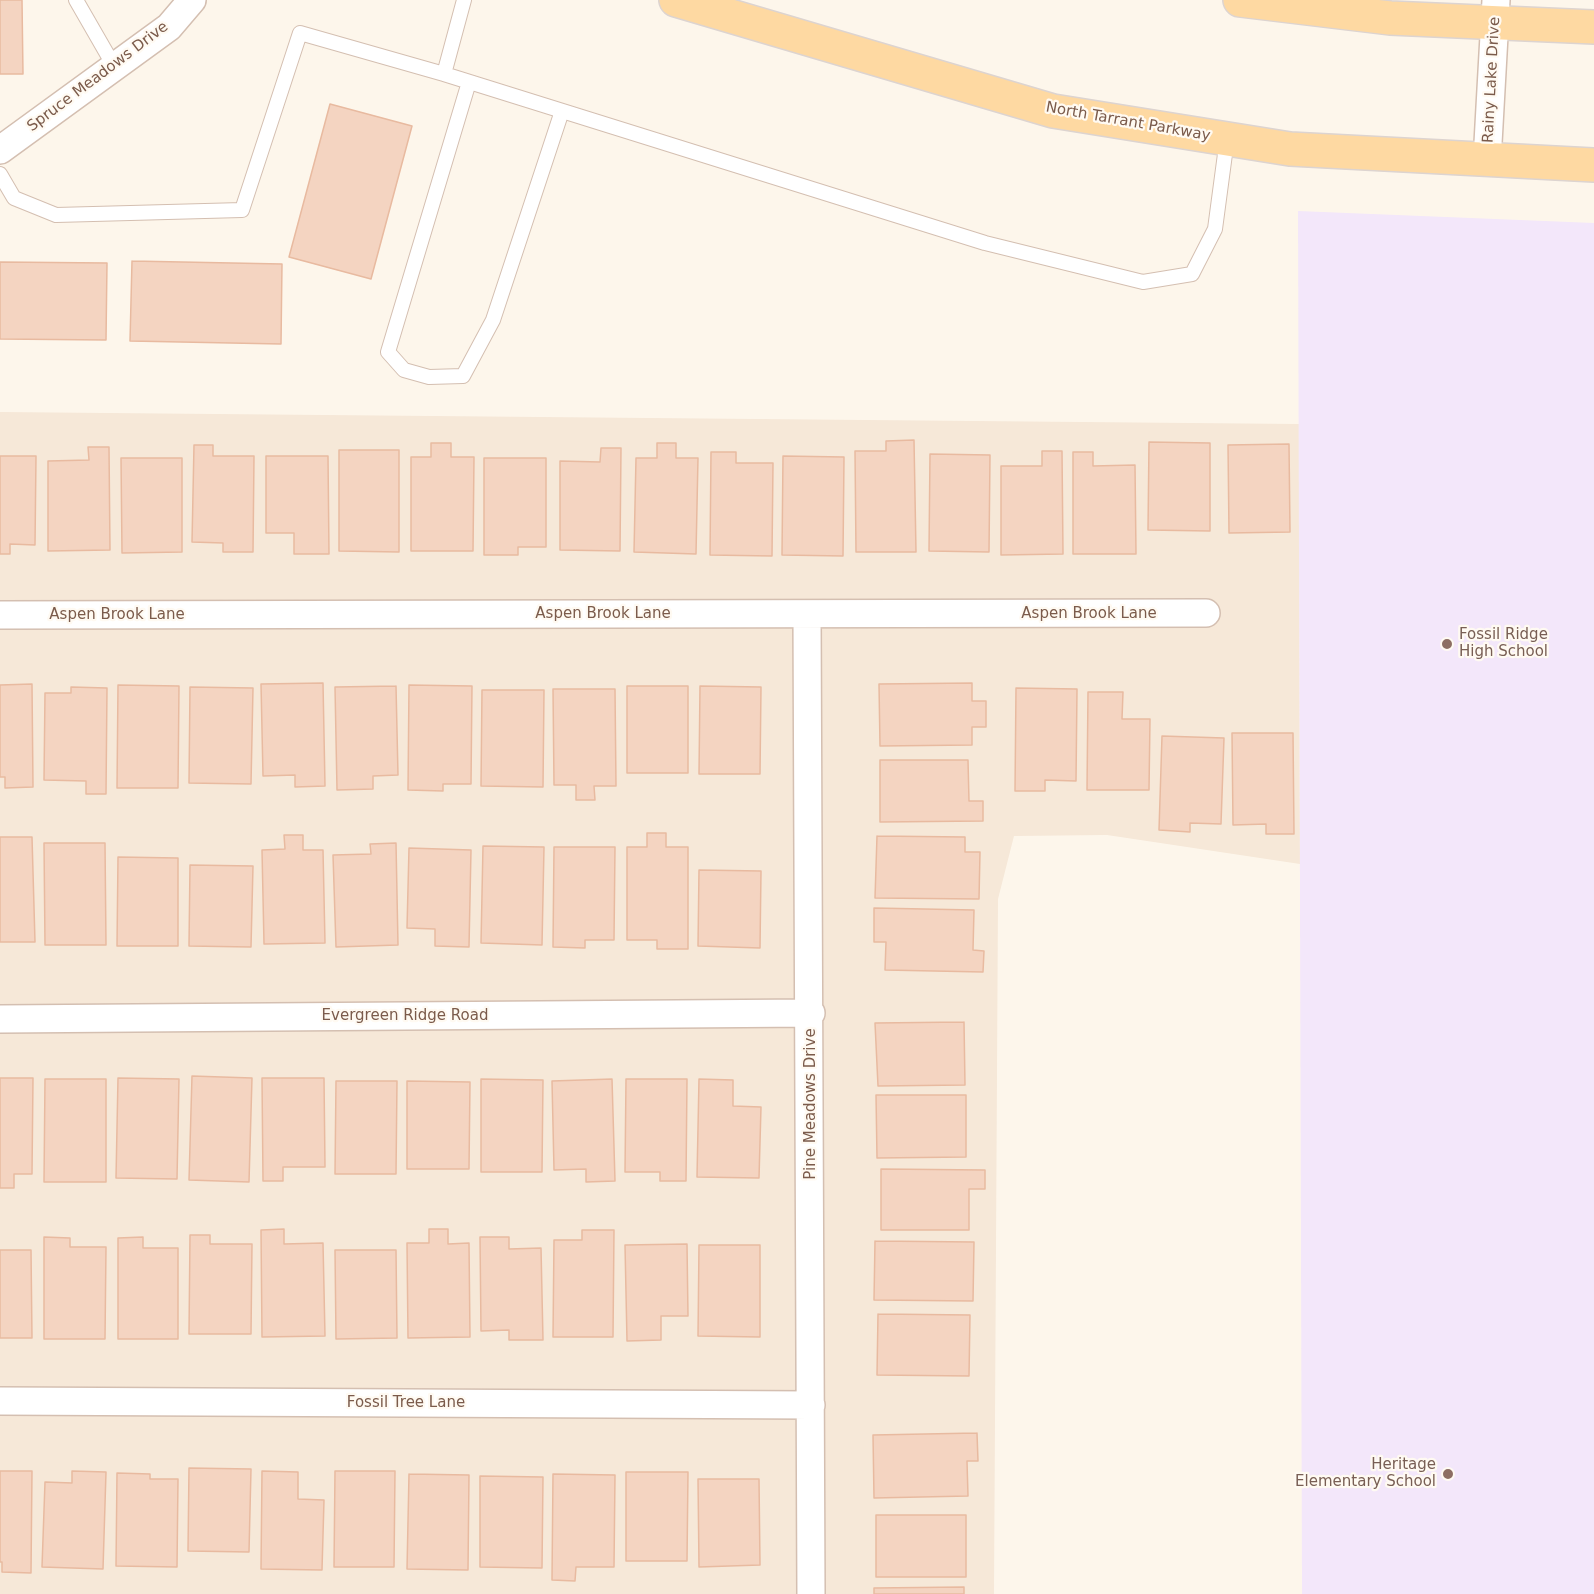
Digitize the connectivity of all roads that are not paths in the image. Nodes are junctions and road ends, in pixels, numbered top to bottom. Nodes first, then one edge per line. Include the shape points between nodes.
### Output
1 (76, 0) edge
2 (192, 0) edge
3 (464, 0) edge
4 (676, 0) edge
5 (1240, 0) edge
6 (1496, 11) edge
7 (1594, 27) edge
8 (114, 66) junction
9 (444, 74) junction
10 (469, 82) junction
11 (562, 111) junction
12 (1227, 139) junction
13 (0, 150) edge
14 (1487, 161) junction
15 (1594, 165) edge
16 (0, 174) edge
17 (1206, 613) dead end
18 (807, 614) junction
19 (0, 615) edge
20 (811, 1013) junction
21 (0, 1019) edge
22 (0, 1401) edge
23 (812, 1404) junction
24 (811, 1594) edge

1 - 8 lane
2 - 8 street, Spruce Meadows Drive via 169,27
3 - 9 lane
4 - 12 main road, North Tarrant Parkway via 1053,111
5 - 6 main road via 1390,18
6 - 7 main road
6 - 14 street, Rainy Lake Drive
8 - 13 street, Spruce Meadows Drive
9 - 10 lane
9 - 16 lane via 300,33 242,210 56,215 14,198
10 - 11 lane
10 - 11 lane via 388,352 404,370 429,377 464,376 493,320
11 - 12 lane via 985,243 1143,282 1192,274 1215,229
12 - 14 main road, North Tarrant Parkway via 1290,149
14 - 15 main road, North Tarrant Parkway
17 - 18 street, Aspen Brook Lane
18 - 19 street, Aspen Brook Lane
18 - 20 street, Pine Meadows Drive
20 - 21 street, Evergreen Ridge Road
20 - 23 street, Pine Meadows Drive
22 - 23 street, Fossil Tree Lane
23 - 24 street, Pine Meadows Drive

